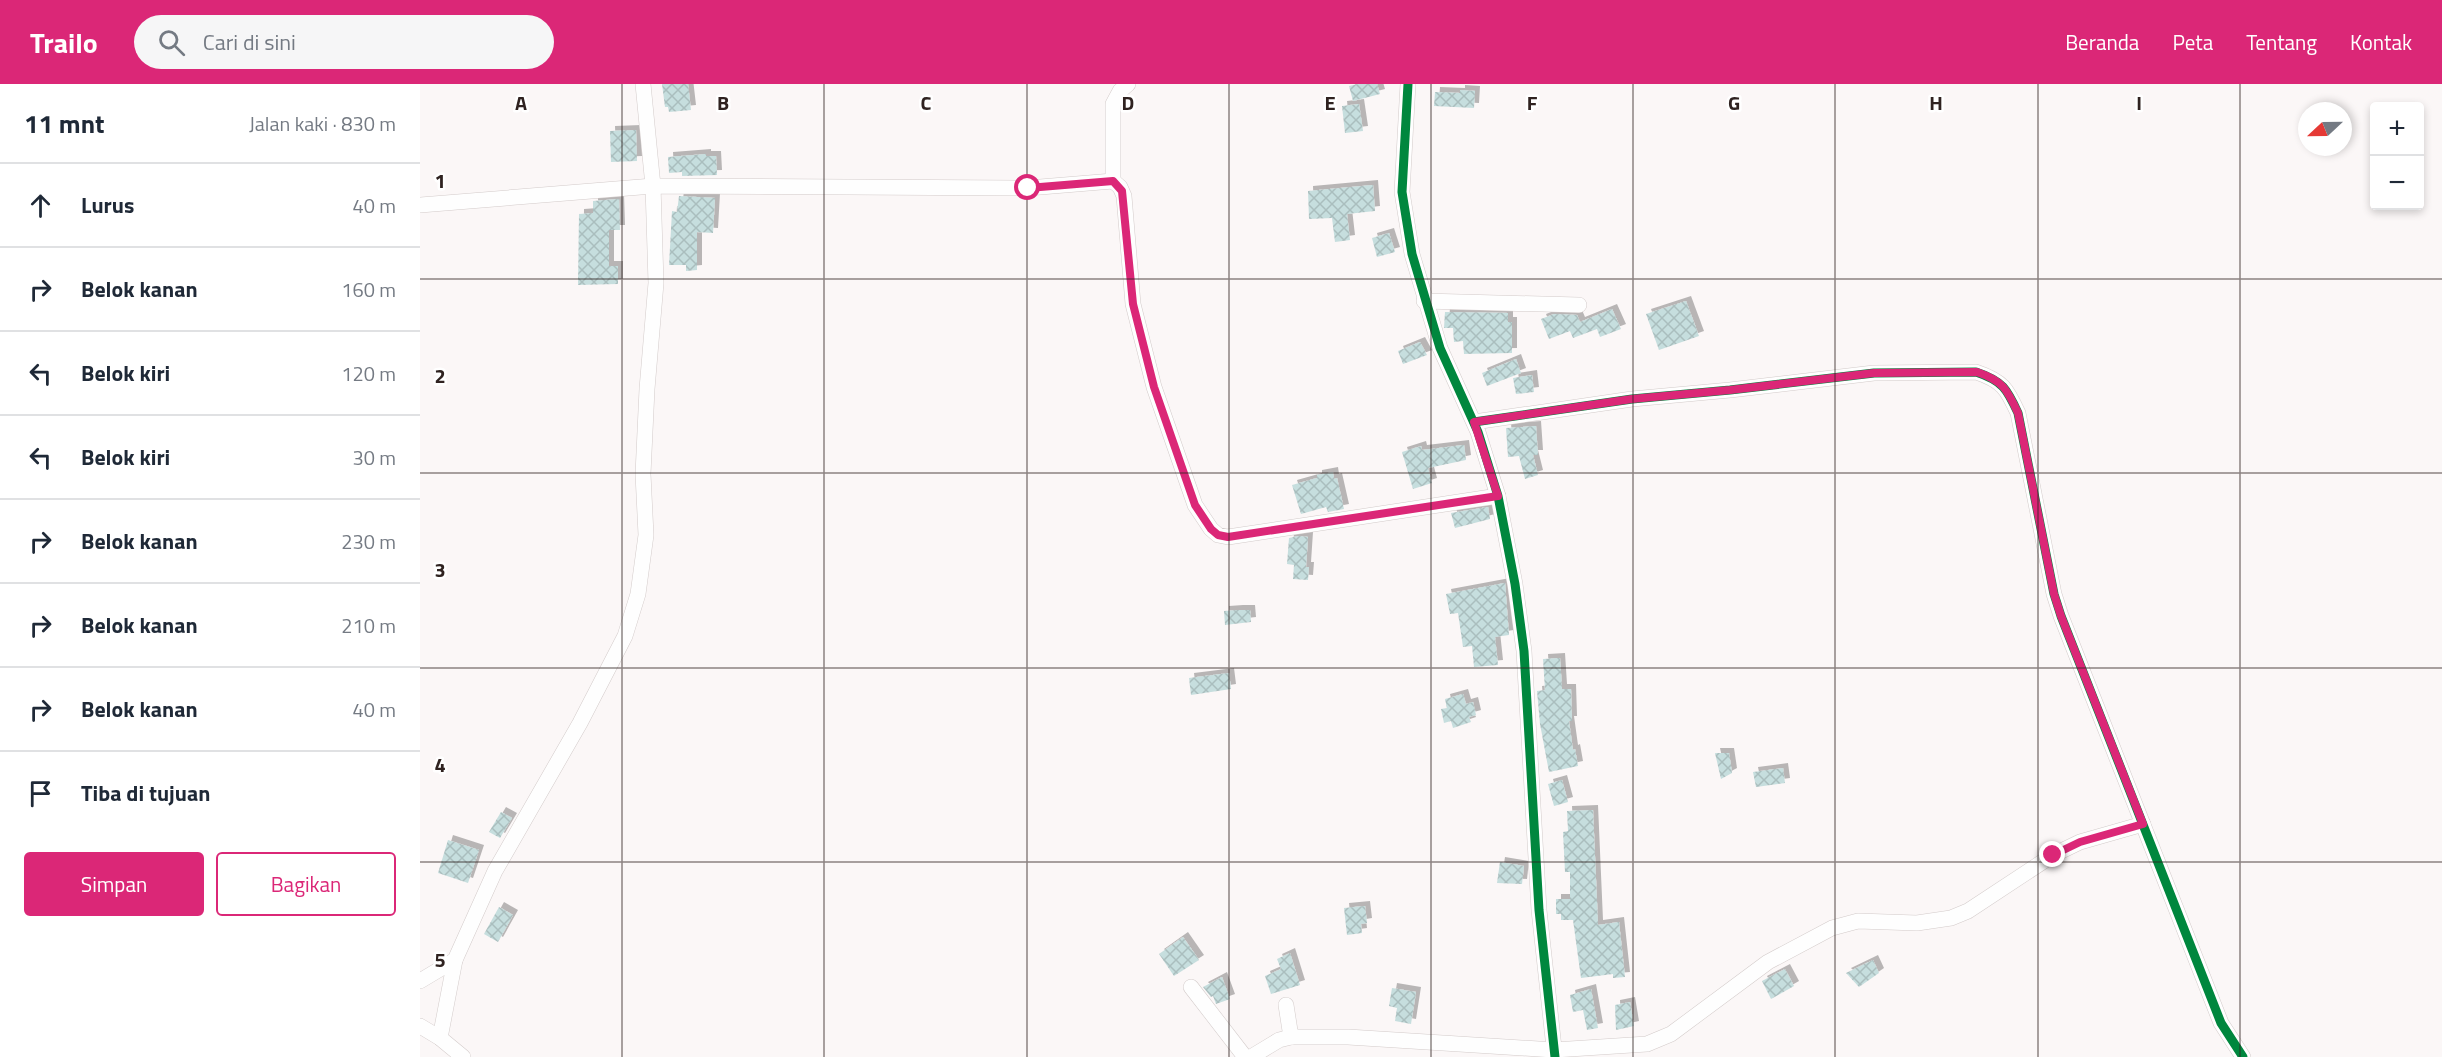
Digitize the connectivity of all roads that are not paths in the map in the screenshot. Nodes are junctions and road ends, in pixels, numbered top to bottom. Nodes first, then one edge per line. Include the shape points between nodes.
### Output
1 (643, 84) edge
2 (1128, 84) edge
3 (1408, 84) edge
4 (1113, 181) junction
5 (653, 186) junction
6 (420, 205) edge
7 (1424, 302) junction
8 (1579, 305) dead end
9 (1474, 422) junction
10 (1498, 496) junction
11 (2143, 824) junction
12 (455, 960) junction
13 (420, 981) edge
14 (1191, 987) dead end
15 (1286, 1005) dead end
16 (420, 1026) edge
17 (1290, 1037) junction
18 (440, 1038) junction
19 (1271, 1051) edge
20 (1555, 1053) edge
21 (464, 1057) edge
22 (1245, 1057) edge
23 (1251, 1057) edge
24 (2243, 1057) edge

1 - 5 street
2 - 4 street via 1113,104
3 - 7 street via 1402,192
4 - 5 street via 1017,189
4 - 10 street via 1124,196 1133,304 1154,387 1186,482 1200,514 1215,532 1228,537
5 - 6 street
5 - 12 street via 656,283 643,474 646,535 638,594 625,636 495,871
7 - 8 street
7 - 9 street
9 - 10 street
9 - 11 street via 1632,399 1874,373 1977,372 1993,378 2007,389 2018,413 2054,594
10 - 20 street via 1524,651 1539,910
11 - 20 street via 2080,842 2053,855 1951,918 1917,923 1858,921 1832,928 1755,971 1659,1040 1632,1047
11 - 24 street via 2221,1023
12 - 13 street
12 - 18 street
14 - 22 street
15 - 17 street
16 - 18 street
17 - 19 street
17 - 20 street via 1348,1037
18 - 21 street
19 - 23 street

